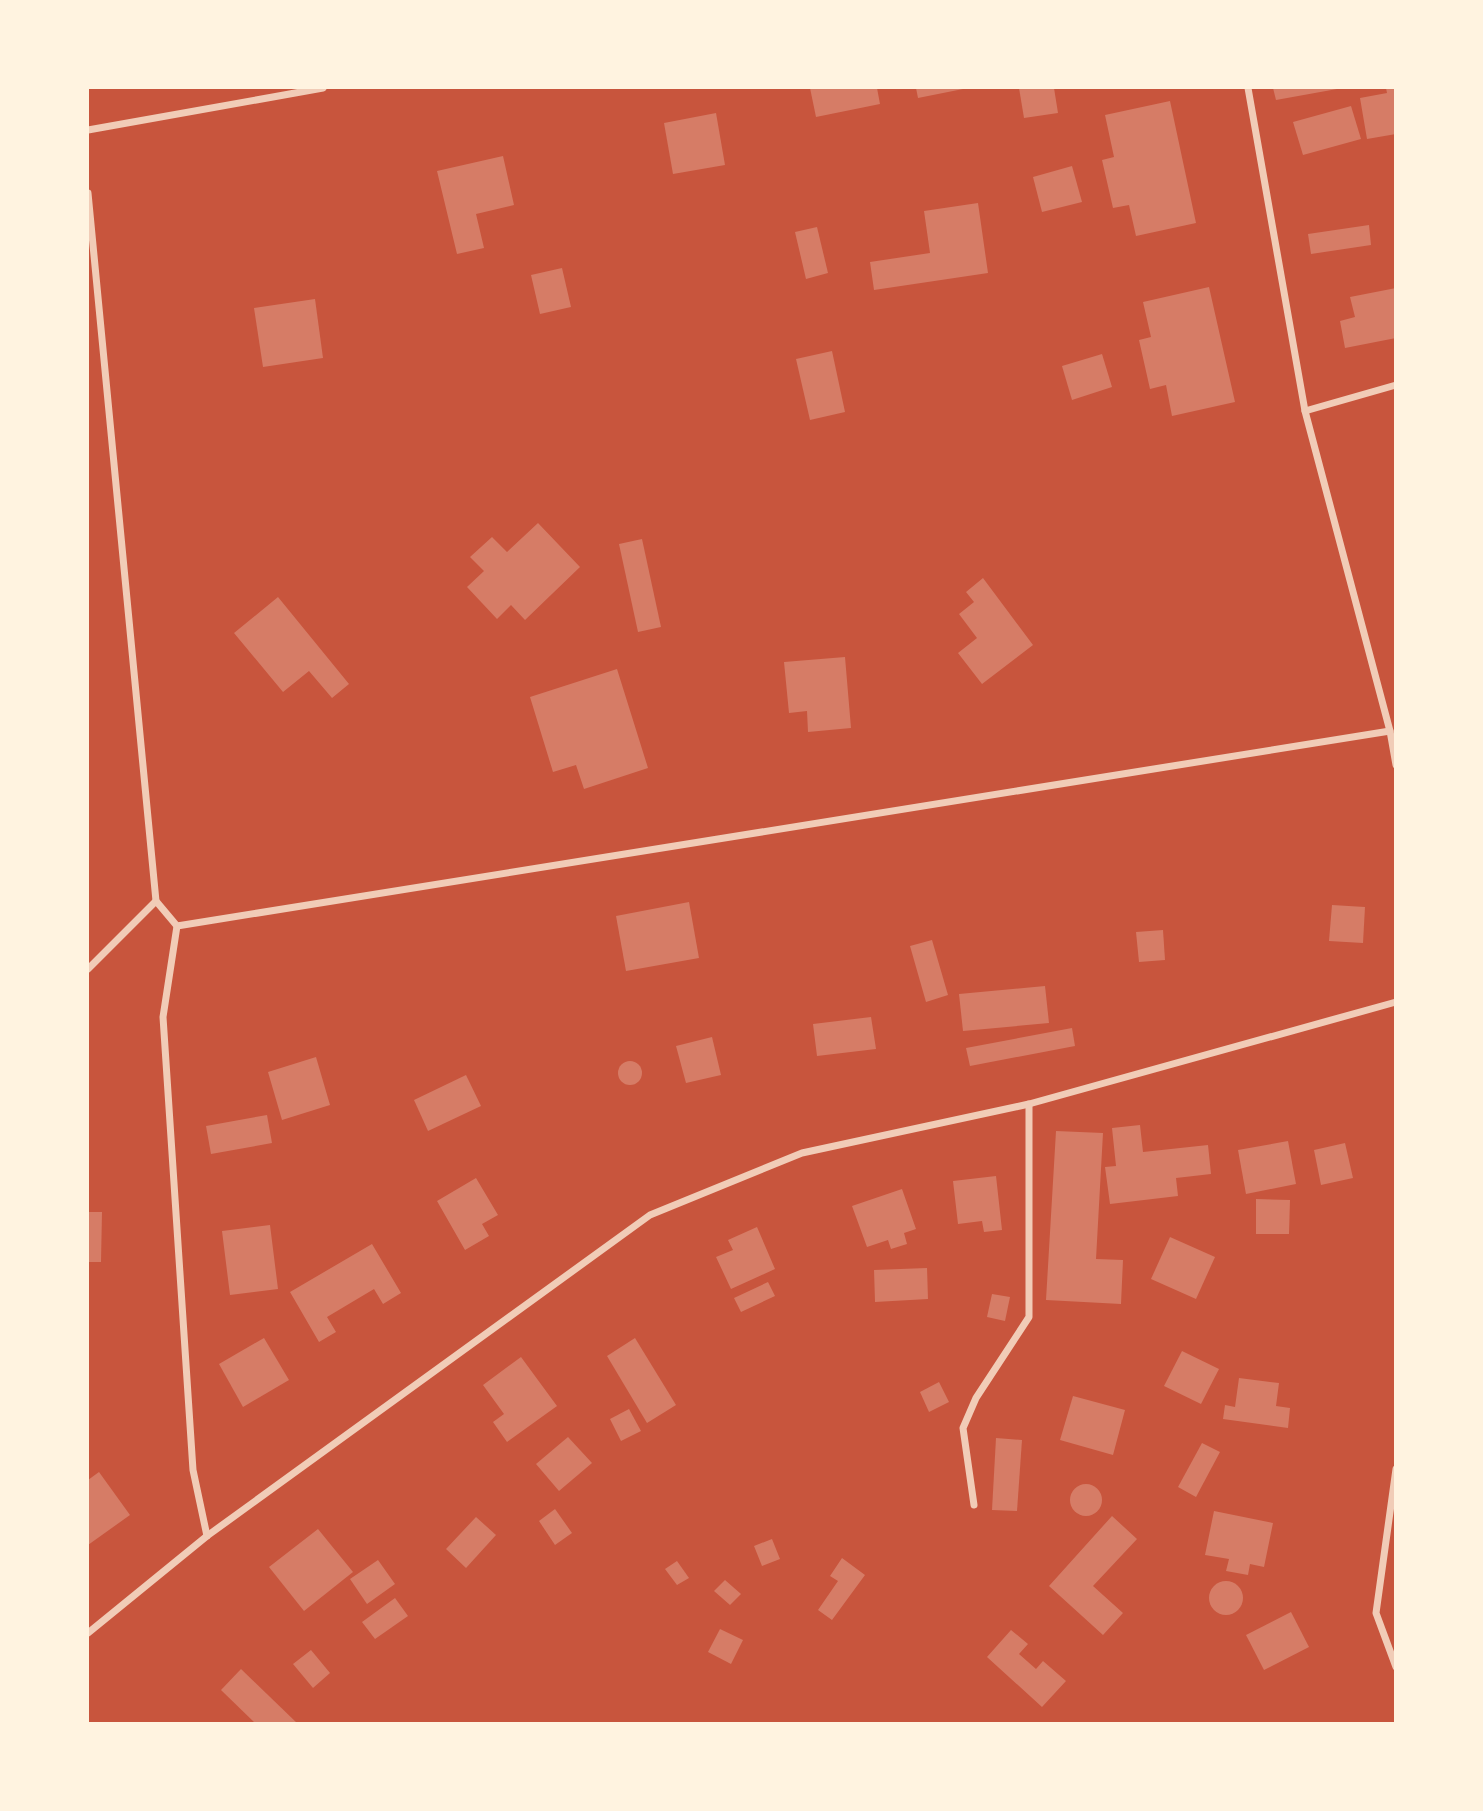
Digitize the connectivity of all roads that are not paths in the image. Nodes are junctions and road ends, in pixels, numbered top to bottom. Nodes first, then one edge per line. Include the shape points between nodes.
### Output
1 (323, 88) edge
2 (1248, 88) edge
3 (88, 130) edge
4 (88, 193) edge
5 (1395, 385) edge
6 (1305, 411) junction
7 (1390, 731) junction
8 (1395, 765) edge
9 (156, 901) junction
10 (177, 926) junction
11 (88, 968) edge
12 (1395, 1002) edge
13 (1028, 1104) junction
14 (1395, 1469) edge
15 (974, 1505) dead end
16 (207, 1536) junction
17 (88, 1633) edge
18 (1395, 1667) edge

1 - 3 street
2 - 6 street
4 - 9 street
5 - 6 street
6 - 7 street
7 - 8 street
7 - 10 street
9 - 10 street
9 - 11 street
10 - 16 street via 163,1017 193,1470
12 - 13 street
13 - 15 street via 1029,1317 975,1398 963,1427
13 - 16 street via 802,1153 650,1215
14 - 18 street via 1376,1613
16 - 17 street

